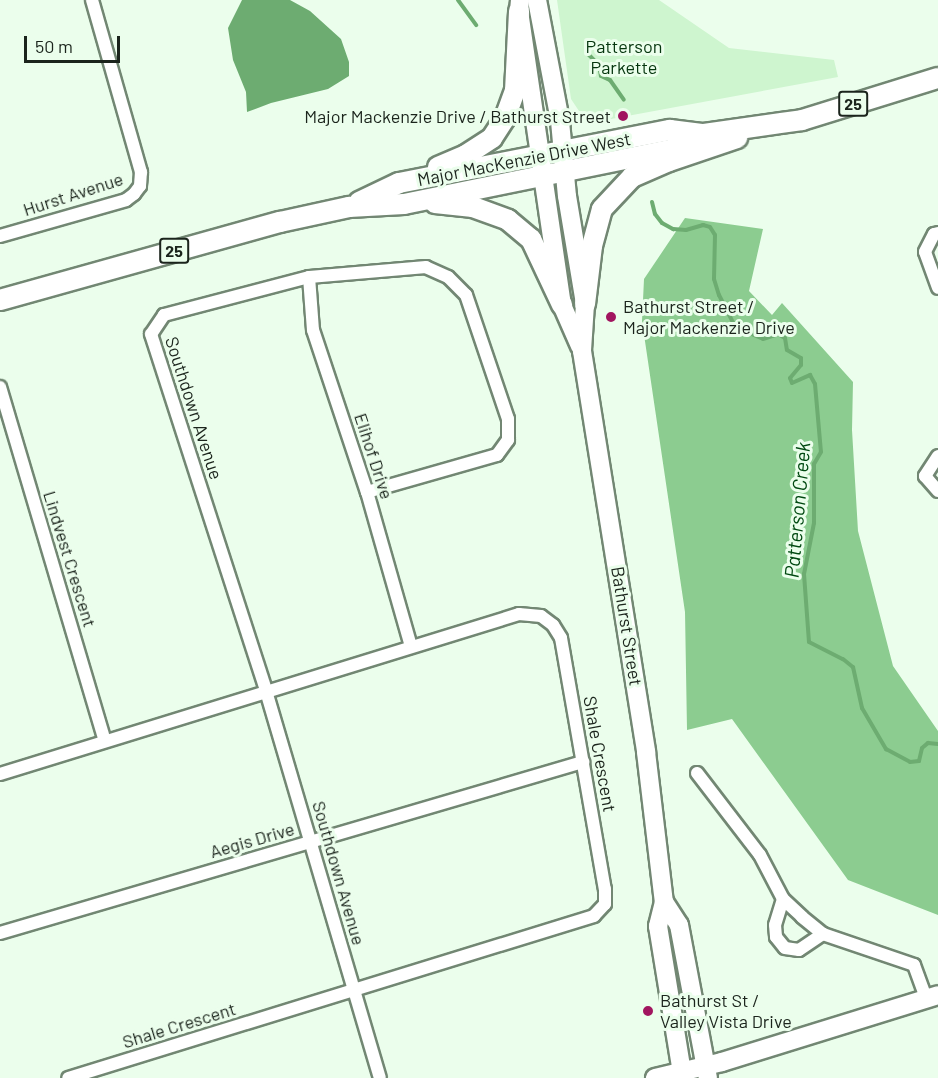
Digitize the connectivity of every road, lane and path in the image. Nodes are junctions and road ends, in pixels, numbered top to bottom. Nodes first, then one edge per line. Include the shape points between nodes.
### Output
1 (92, 0) edge
2 (537, 0) edge
3 (520, 5) edge
4 (938, 78) edge
5 (767, 125) junction
6 (564, 161) junction
7 (542, 165) junction
8 (399, 183) junction
9 (415, 202) junction
10 (349, 207) junction
11 (938, 233) edge
12 (0, 236) edge
13 (309, 277) junction
14 (938, 288) edge
15 (0, 300) edge
16 (585, 304) junction
17 (562, 305) junction
18 (582, 351) junction
19 (0, 387) edge
20 (938, 456) edge
21 (938, 491) edge
22 (367, 492) junction
23 (411, 646) junction
24 (266, 691) junction
25 (105, 741) junction
26 (583, 762) junction
27 (697, 773) dead end
28 (0, 774) edge
29 (311, 841) junction
30 (783, 899) junction
31 (664, 902) junction
32 (0, 933) edge
33 (823, 934) junction
34 (355, 989) junction
35 (932, 996) edge
36 (706, 1072) edge
37 (682, 1074) edge
38 (68, 1078) edge
39 (380, 1078) edge
40 (656, 1078) edge

1 - 12 street, Hurst Avenue via 141,172 140,186 126,200
2 - 6 main road, Bathurst Street via 561,121
3 - 7 main road, Bathurst Street
3 - 8 main road via 516,91 492,138 466,155
4 - 5 main road, Major MacKenzie Drive West / 25 via 802,120
5 - 6 main road, Major MacKenzie Drive West / 25 via 704,134 675,149
5 - 16 main road via 632,177 602,209 592,246
6 - 7 main road, Major MacKenzie Drive West / 25
6 - 16 main road, Bathurst Street
7 - 8 main road, Major MacKenzie Drive West / 25
7 - 9 main road, Major MacKenzie Drive West / 25
7 - 17 main road, Bathurst Street
8 - 10 main road, Major MacKenzie Drive West / 25
9 - 10 main road, Major MacKenzie Drive West / 25
9 - 17 main road via 472,207 508,220 531,239
10 - 15 main road, Major MacKenzie Drive West / 25
11 - 14 street via 925,252
13 - 22 street, Elihof Drive via 313,330
13 - 22 street, Southdown Avenue via 426,267 448,278 466,295 508,419 508,440 498,455
13 - 24 street, Southdown Avenue via 164,315 151,334
16 - 18 main road, Bathurst Street
17 - 18 main road, Bathurst Street
18 - 31 main road, Bathurst Street via 630,639
19 - 25 street, Lindvest Crescent
20 - 21 street via 926,476
22 - 23 street, Elihof Drive
23 - 24 street, Shale Crescent
23 - 26 street, Shale Crescent via 519,614 541,616 561,638
24 - 25 street, Shale Crescent
24 - 29 street, Southdown Avenue
25 - 28 street, Shale Crescent
26 - 29 street, Aegis Drive
26 - 34 street, Shale Crescent via 604,889 604,904 594,916
27 - 30 street via 760,855
29 - 32 street, Aegis Drive
29 - 34 street, Southdown Avenue
30 - 33 street
30 - 33 street via 775,925 776,937 785,948 799,950
31 - 36 main road, Bathurst Street via 679,925
31 - 37 main road, Bathurst Street via 658,926
33 - 35 street via 914,965
34 - 38 street, Shale Crescent
34 - 39 street, Southdown Avenue
35 - 36 main road
36 - 37 main road
37 - 40 main road

